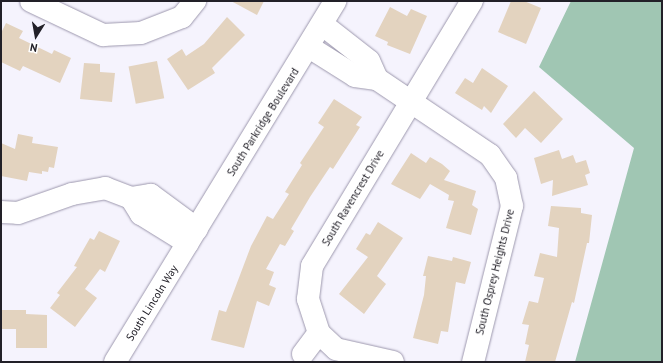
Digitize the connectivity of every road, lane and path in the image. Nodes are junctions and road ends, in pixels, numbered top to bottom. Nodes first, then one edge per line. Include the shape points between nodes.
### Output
1 (31, 1) edge
2 (195, 1) edge
3 (335, 1) edge
4 (472, 1) edge
5 (323, 25) junction
6 (309, 47) junction
7 (377, 79) junction
8 (410, 102) junction
9 (1, 212) edge
10 (193, 236) junction
11 (319, 333) junction
12 (303, 354) dead end
13 (115, 362) edge
14 (393, 362) edge
15 (473, 362) edge

1 - 2 street via 103,35 141,33 182,17
3 - 5 street, South Parkridge Boulevard
4 - 8 street, South Ravencrest Drive
5 - 6 street, South Parkridge Boulevard
5 - 7 street via 369,61
6 - 7 street, South Osprey Heights Drive via 355,76
6 - 10 street, South Parkridge Boulevard
7 - 8 street, South Osprey Heights Drive
8 - 11 street, South Ravencrest Drive via 312,266 308,299
8 - 15 street, South Osprey Heights Drive via 490,155 506,178 512,206
9 - 10 street via 18,213 72,194 105,188 131,198 141,214
10 - 13 street, South Lincoln Way
11 - 12 street
11 - 14 street, South Ravencrest Drive via 336,349

